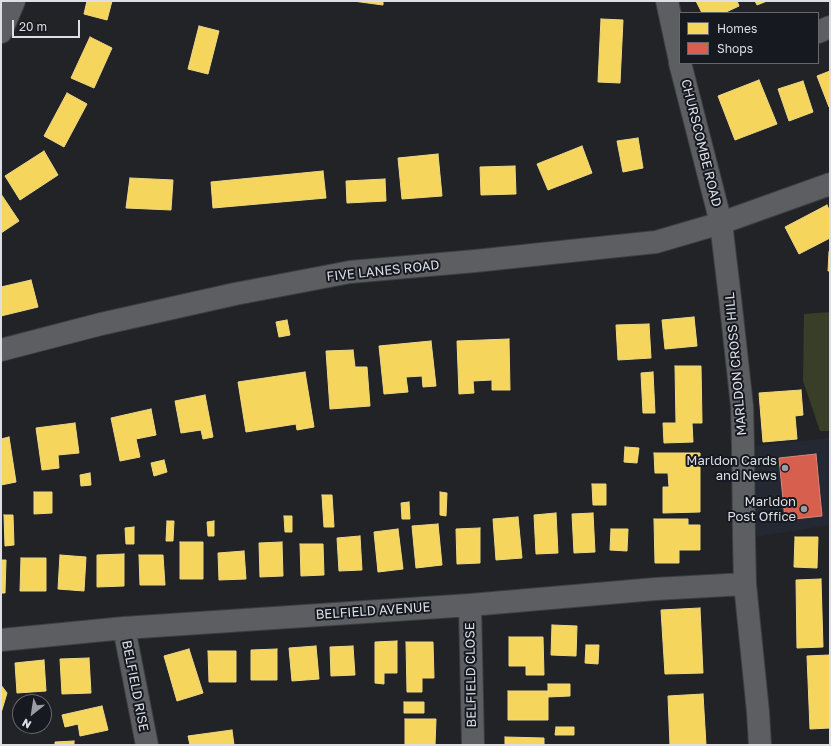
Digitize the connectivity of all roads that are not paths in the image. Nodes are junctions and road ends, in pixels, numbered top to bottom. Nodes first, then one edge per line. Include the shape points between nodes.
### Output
1 (14, 1) edge
2 (667, 1) edge
3 (830, 27) edge
4 (1, 32) edge
5 (819, 32) edge
6 (679, 55) edge
7 (681, 64) edge
8 (830, 184) edge
9 (721, 223) junction
10 (1, 350) edge
11 (745, 584) junction
12 (470, 605) junction
13 (124, 628) junction
14 (1, 640) edge
15 (146, 745) edge
16 (473, 745) edge
17 (760, 745) edge

1 - 4 street
2 - 6 street, CHURSCOMBE ROAD
3 - 5 street
7 - 9 street, CHURSCOMBE ROAD
8 - 9 street, FIVE LANES ROAD
9 - 10 street, FIVE LANES ROAD via 656,242 475,262 350,272 228,295
9 - 11 street, MARLDON CROSS HILL via 742,406
11 - 12 street, BELFIELD AVENUE
11 - 17 street, MARLDON CROSS HILL
12 - 13 street, BELFIELD AVENUE
12 - 16 street, BELFIELD CLOSE
13 - 14 street, BELFIELD AVENUE
13 - 15 street, BELFIELD RISE

